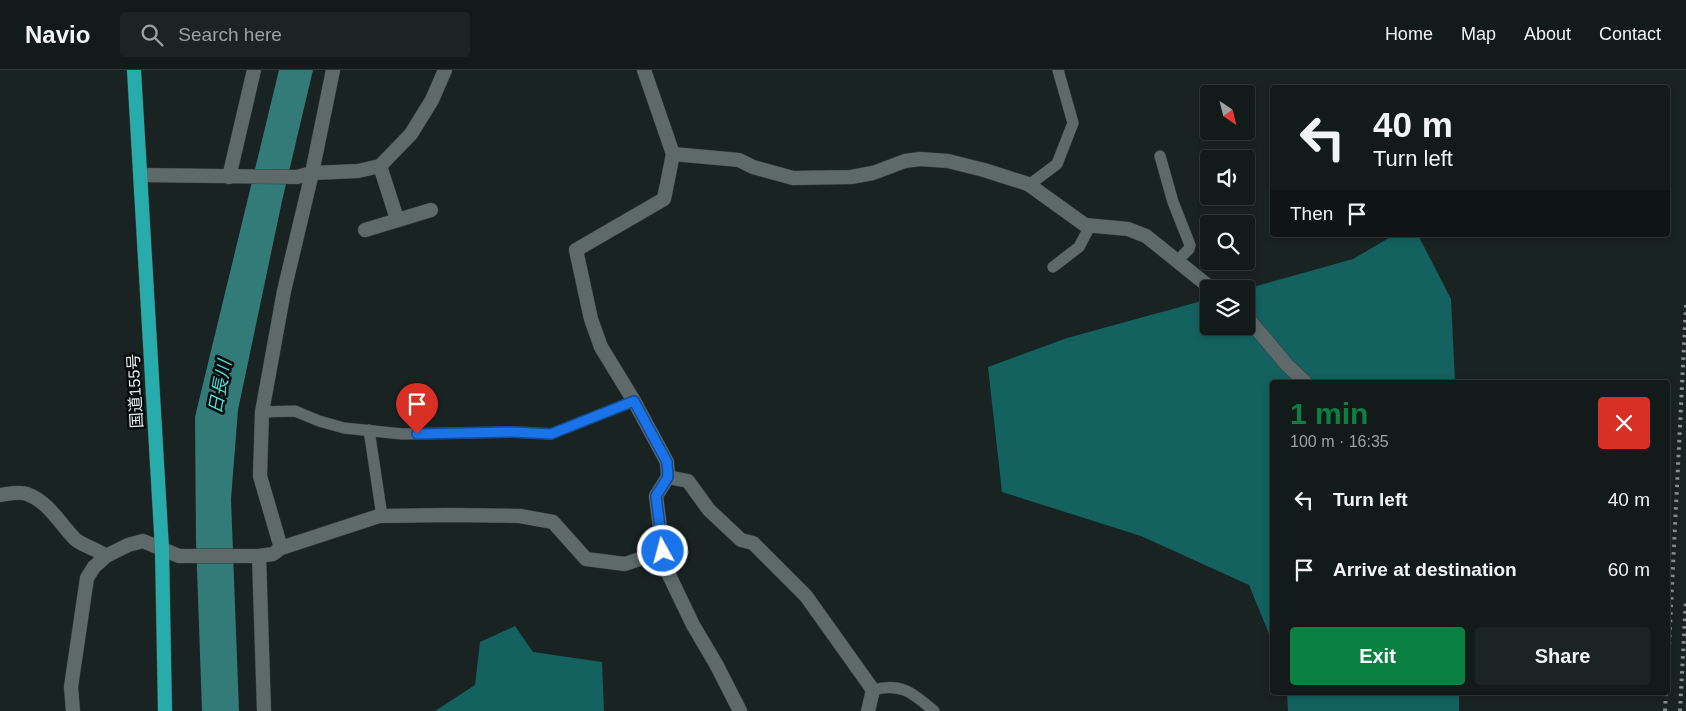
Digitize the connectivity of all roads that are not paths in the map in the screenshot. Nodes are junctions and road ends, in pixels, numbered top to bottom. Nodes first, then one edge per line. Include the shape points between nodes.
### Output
1 (134, 70) edge
2 (254, 70) edge
3 (333, 70) edge
4 (445, 70) edge
5 (644, 70) edge
6 (1058, 70) edge
7 (673, 154) junction
8 (1160, 156) dead end
9 (380, 166) junction
10 (312, 173) junction
11 (141, 175) junction
12 (228, 176) junction
13 (1029, 185) junction
14 (431, 210) dead end
15 (397, 219) junction
16 (1090, 226) junction
17 (365, 230) dead end
18 (1177, 260) junction
19 (1053, 267) dead end
20 (1201, 280) edge
21 (1255, 327) edge
22 (1303, 380) edge
23 (634, 401) junction
24 (262, 412) junction
25 (369, 430) junction
26 (668, 477) junction
27 (0, 494) edge
28 (382, 516) junction
29 (281, 548) junction
30 (162, 549) junction
31 (663, 551) junction
32 (106, 556) junction
33 (259, 556) junction
34 (873, 690) junction
35 (73, 711) edge
36 (165, 711) edge
37 (264, 711) edge
38 (740, 711) edge
39 (868, 711) edge
40 (934, 711) edge

1 - 11 highway, 国道155号
2 - 12 street
3 - 10 street
4 - 9 street via 432,100 411,134
5 - 7 street
6 - 13 lane via 1073,123 1057,164
7 - 13 street via 739,160 793,178 851,178 905,161 948,161
7 - 23 street via 664,198 576,250 600,347
8 - 18 lane via 1190,245 1189,250
9 - 10 street via 358,171
9 - 15 street
10 - 12 street via 297,177
10 - 24 street via 284,291
11 - 12 street
11 - 30 highway, 国道155号
13 - 16 street
14 - 15 street
15 - 17 street
16 - 18 street via 1128,229 1146,236
16 - 19 lane via 1079,247
18 - 20 street
21 - 22 street
23 - 25 lane via 551,434 402,434
23 - 26 street via 667,462
24 - 25 lane via 295,411 344,428
24 - 29 street via 260,476
25 - 28 lane
26 - 31 street via 656,496
26 - 34 street via 688,481 709,510 741,540 753,543 806,596
27 - 32 street via 26,493 43,503 76,540
28 - 29 street
28 - 31 street via 520,516 553,522 586,559 625,564
29 - 33 street via 273,554
30 - 32 street via 143,541
30 - 33 street via 179,556
30 - 36 highway, 国道155号
31 - 38 street via 669,575 693,625
32 - 35 street via 86,578 71,687
33 - 37 street
34 - 39 street
34 - 40 lane via 898,687 915,695

